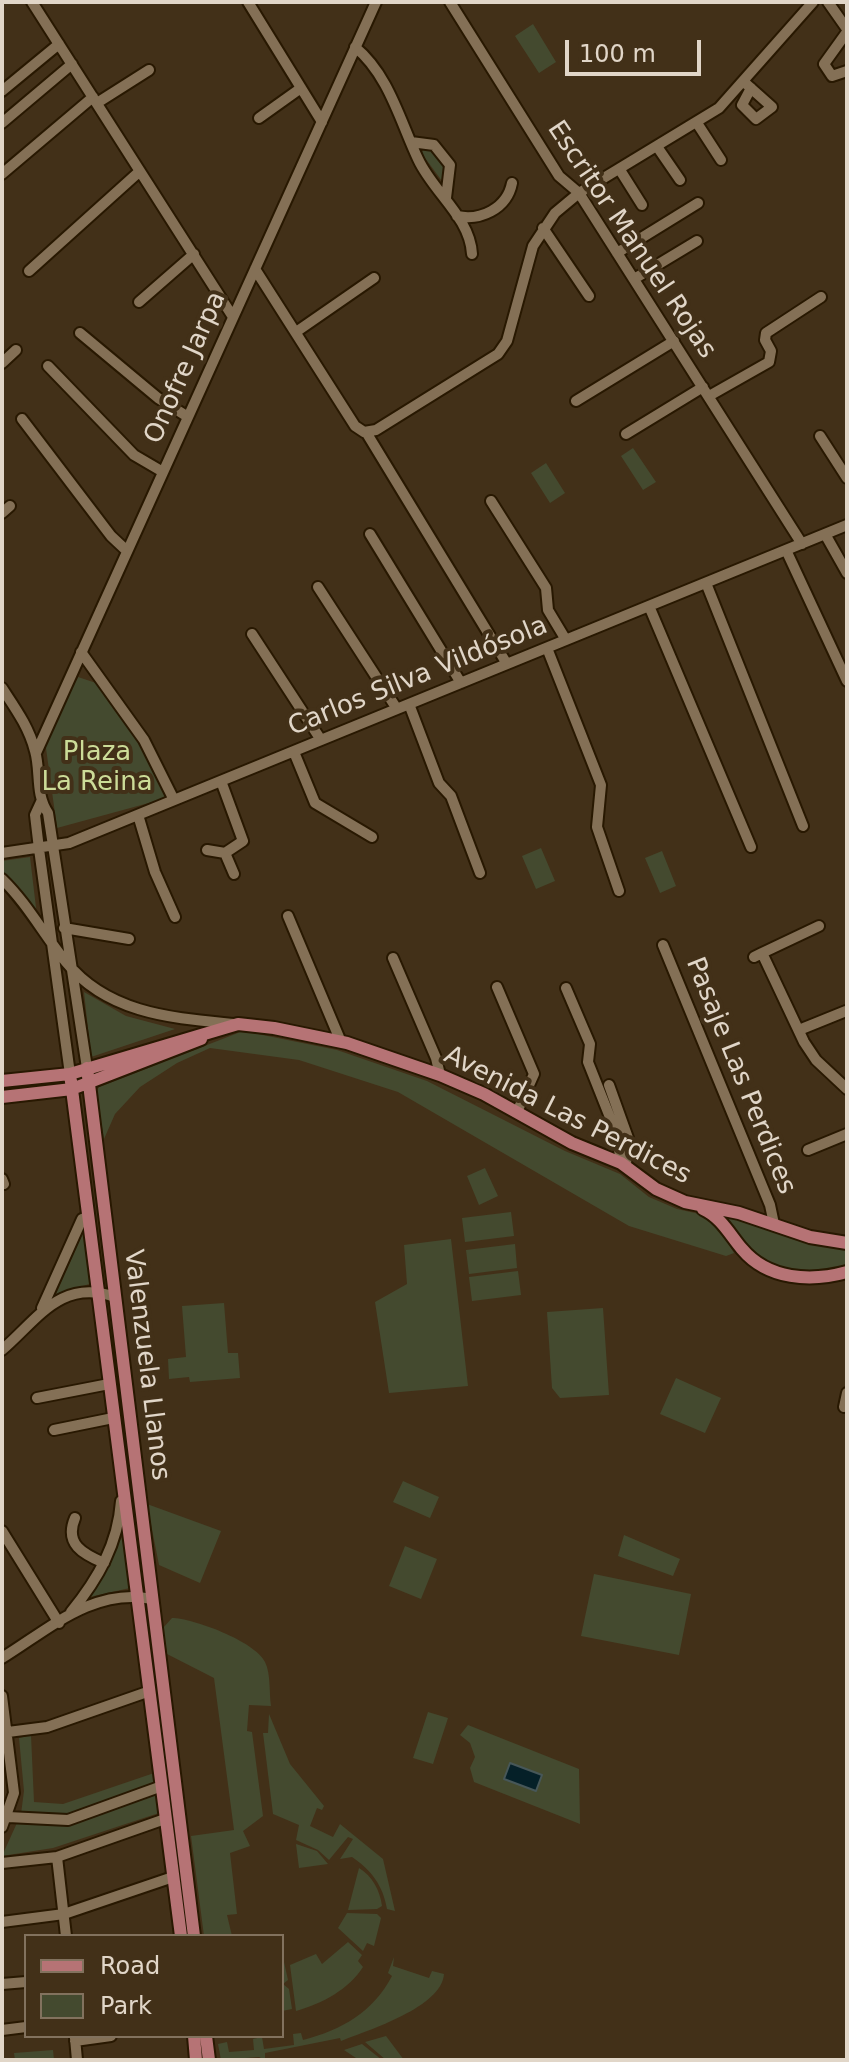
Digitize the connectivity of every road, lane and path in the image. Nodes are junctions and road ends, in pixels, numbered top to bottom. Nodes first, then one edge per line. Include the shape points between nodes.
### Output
1 (32, 2) edge
2 (248, 2) edge
3 (376, 2) edge
4 (450, 2) edge
5 (813, 2) edge
6 (828, 2) edge
7 (798, 6) edge
8 (847, 30) edge
9 (59, 44) junction
10 (355, 47) junction
11 (72, 64) junction
12 (149, 70) dead end
13 (847, 71) edge
14 (301, 88) junction
15 (2, 91) edge
16 (95, 100) junction
17 (259, 118) dead end
18 (322, 122) junction
19 (2, 123) edge
20 (697, 123) junction
21 (411, 142) junction
22 (658, 148) junction
23 (721, 160) dead end
24 (620, 170) junction
25 (140, 171) junction
26 (2, 174) edge
27 (680, 180) dead end
28 (512, 183) dead end
29 (579, 193) junction
30 (446, 198) junction
31 (698, 203) dead end
32 (642, 205) dead end
33 (457, 216) junction
34 (474, 219) junction
35 (543, 228) junction
36 (469, 236) junction
37 (697, 241) dead end
38 (617, 253) junction
39 (194, 254) junction
40 (472, 254) dead end
41 (255, 269) junction
42 (29, 271) dead end
43 (374, 278) dead end
44 (634, 279) junction
45 (589, 296) dead end
46 (821, 297) dead end
47 (139, 302) dead end
48 (233, 317) junction
49 (296, 332) junction
50 (80, 333) dead end
51 (674, 341) junction
52 (16, 350) dead end
53 (2, 363) edge
54 (48, 366) dead end
55 (706, 392) junction
56 (576, 401) dead end
57 (188, 417) junction
58 (22, 419) dead end
59 (365, 432) junction
60 (626, 434) dead end
61 (820, 436) dead end
62 (163, 472) junction
63 (847, 478) edge
64 (491, 501) dead end
65 (847, 525) edge
66 (370, 534) dead end
67 (825, 534) junction
68 (802, 544) junction
69 (786, 550) junction
70 (127, 551) junction
71 (847, 573) edge
72 (706, 583) junction
73 (318, 587) dead end
74 (649, 606) junction
75 (252, 634) dead end
76 (566, 640) junction
77 (547, 648) junction
78 (81, 652) junction
79 (507, 664) junction
80 (847, 681) edge
81 (461, 683) junction
82 (2, 688) edge
83 (409, 704) junction
84 (397, 709) junction
85 (321, 740) junction
86 (294, 752) junction
87 (36, 753) junction
88 (221, 781) junction
89 (174, 800) junction
90 (41, 802) junction
91 (138, 815) junction
92 (803, 826) dead end
93 (372, 837) dead end
94 (53, 847) junction
95 (751, 847) dead end
96 (39, 849) junction
97 (207, 850) dead end
98 (2, 853) edge
99 (225, 853) junction
100 (480, 873) dead end
101 (234, 874) dead end
102 (2, 879) edge
103 (619, 891) dead end
104 (288, 916) dead end
105 (175, 917) dead end
106 (819, 926) dead end
107 (64, 928) junction
108 (129, 939) dead end
109 (52, 944) junction
110 (663, 945) dead end
111 (393, 958) dead end
112 (69, 966) junction
113 (497, 987) dead end
114 (566, 988) dead end
115 (846, 1011) edge
116 (238, 1024) junction
117 (799, 1030) junction
118 (341, 1042) junction
119 (87, 1068) junction
120 (70, 1074) junction
121 (440, 1075) junction
122 (2, 1081) edge
123 (89, 1083) junction
124 (609, 1085) dead end
125 (72, 1089) junction
126 (847, 1089) edge
127 (2, 1097) edge
128 (517, 1112) junction
129 (847, 1134) edge
130 (808, 1150) dead end
131 (623, 1164) junction
132 (685, 1202) junction
133 (739, 1213) junction
134 (88, 1217) junction
135 (774, 1224) junction
136 (725, 1227) junction
137 (847, 1243) edge
138 (847, 1272) edge
139 (97, 1291) junction
140 (115, 1297) junction
141 (39, 1313) junction
142 (2, 1350) edge
143 (109, 1384) junction
144 (847, 1393) edge
145 (37, 1398) dead end
146 (844, 1407) dead end
147 (113, 1418) junction
148 (54, 1430) dead end
149 (121, 1479) junction
150 (75, 1518) dead end
151 (2, 1531) edge
152 (104, 1563) junction
153 (137, 1596) junction
154 (152, 1599) junction
155 (63, 1620) junction
156 (2, 1658) edge
157 (150, 1691) junction
158 (2, 1696) edge
159 (8, 1732) junction
160 (162, 1786) junction
161 (165, 1819) junction
162 (5, 1822) edge
163 (57, 1857) junction
164 (2, 1863) edge
165 (173, 1877) junction
166 (64, 1914) junction
167 (2, 1922) edge
168 (66, 1934) edge
169 (181, 1934) edge
170 (194, 1934) edge
171 (24, 1982) edge
172 (2, 1984) edge
173 (24, 2027) edge
174 (2, 2030) edge
175 (194, 2038) edge
176 (206, 2038) edge
177 (75, 2039) edge
178 (77, 2060) edge
179 (196, 2060) edge
180 (209, 2060) edge

1 - 9 street
2 - 14 street
3 - 10 street, Onofre Jarpa
4 - 29 street, Escritor Manuel Rojas via 559,176
5 - 7 street
6 - 8 street
7 - 20 street via 747,85
8 - 13 street via 824,64 835,77
9 - 11 street
9 - 15 street
10 - 18 street, Onofre Jarpa
10 - 21 street via 382,76
11 - 16 street
11 - 19 street
12 - 16 street
14 - 17 street
14 - 18 street
16 - 25 street
16 - 26 street
18 - 41 street, Onofre Jarpa
20 - 22 street
20 - 23 street
21 - 30 street via 431,183
21 - 30 street via 434,145 450,165
22 - 24 street
22 - 27 street
24 - 29 street
24 - 32 street
25 - 39 street
25 - 42 street
28 - 34 street via 503,201
29 - 35 street
29 - 38 street, Escritor Manuel Rojas
30 - 33 street
31 - 38 street
33 - 34 street
33 - 36 street
34 - 36 street
35 - 45 street
35 - 59 street via 502,350 397,418
36 - 40 street
37 - 44 street
38 - 44 street, Escritor Manuel Rojas
39 - 47 street
39 - 48 street
41 - 48 street, Onofre Jarpa
41 - 49 street
43 - 49 street
44 - 51 street, Escritor Manuel Rojas
46 - 55 street via 766,333 769,362
48 - 57 street, Onofre Jarpa
49 - 59 street via 355,426
50 - 57 street
51 - 55 street, Escritor Manuel Rojas
51 - 56 street
52 - 53 street
54 - 62 street via 134,455
55 - 60 street
55 - 68 street, Escritor Manuel Rojas
57 - 62 street, Onofre Jarpa
58 - 70 street
59 - 79 street
61 - 63 street
62 - 70 street, Onofre Jarpa
64 - 76 street via 546,588 548,610
65 - 67 street, Carlos Silva Vildósola
66 - 81 street
67 - 68 street, Carlos Silva Vildósola
67 - 71 street
68 - 69 street, Carlos Silva Vildósola
69 - 72 street, Carlos Silva Vildósola
69 - 80 street
70 - 78 street, Onofre Jarpa
72 - 74 street, Carlos Silva Vildósola
72 - 92 street
73 - 84 street
74 - 76 street, Carlos Silva Vildósola
74 - 95 street
75 - 85 street
76 - 77 street, Carlos Silva Vildósola
77 - 79 street, Carlos Silva Vildósola
77 - 103 street via 601,785 597,827
78 - 87 street, Onofre Jarpa
78 - 89 street via 144,740
79 - 81 street, Carlos Silva Vildósola
81 - 83 street, Carlos Silva Vildósola
82 - 87 street via 28,728
83 - 84 street, Carlos Silva Vildósola
83 - 100 street
84 - 85 street, Carlos Silva Vildósola
85 - 86 street, Carlos Silva Vildósola
86 - 88 street, Carlos Silva Vildósola
86 - 93 street via 315,803
87 - 90 street, Valenzuela Llanos
88 - 89 street, Carlos Silva Vildósola
88 - 99 street via 244,837
89 - 91 street, Carlos Silva Vildósola
90 - 94 street, Valenzuela Llanos
90 - 96 street, Valenzuela Llanos via 35,815
91 - 94 street, Carlos Silva Vildósola
91 - 105 street
94 - 96 street, Carlos Silva Vildósola
94 - 107 street, Valenzuela Llanos
96 - 98 street, Carlos Silva Vildósola
96 - 109 street, Valenzuela Llanos
97 - 99 street
99 - 101 street
102 - 109 street
104 - 118 street
106 - 117 street via 758,955
107 - 108 street
107 - 112 street, Valenzuela Llanos
109 - 112 street, Avenida Las Perdices
109 - 120 street, Valenzuela Llanos
110 - 135 street, Pasaje Las Perdices
111 - 121 street
112 - 116 street, Avenida Las Perdices via 110,998 143,1012
112 - 119 street, Valenzuela Llanos
113 - 128 street via 534,1074
114 - 131 street via 590,1044 588,1062
115 - 117 street
116 - 118 main road, Avenida Las Perdices
116 - 119 main road
116 - 123 main road
117 - 126 street via 816,1060
118 - 121 main road, Avenida Las Perdices
119 - 120 main road
119 - 123 main road, Valenzuela Llanos
120 - 122 main road
120 - 125 main road, Valenzuela Llanos
121 - 128 main road, Avenida Las Perdices
123 - 125 main road
123 - 140 main road, Valenzuela Llanos
124 - 131 street via 628,1138
125 - 127 main road
125 - 134 main road, Valenzuela Llanos
128 - 131 main road, Avenida Las Perdices
129 - 130 street, Pasaje Las Perdices
131 - 132 main road, Avenida Las Perdices via 656,1189
132 - 133 main road, Avenida Las Perdices
132 - 136 main road via 710,1212
133 - 135 main road, Avenida Las Perdices
133 - 136 main road via 725,1221
134 - 139 main road, Valenzuela Llanos
134 - 141 street via 82,1219
135 - 137 main road, Avenida Las Perdices
136 - 138 main road via 747,1255 773,1271 806,1278
139 - 140 street
139 - 141 street via 62,1298
139 - 143 main road, Valenzuela Llanos
140 - 154 main road, Valenzuela Llanos
141 - 142 street
143 - 145 street
143 - 147 main road, Valenzuela Llanos
144 - 146 street
147 - 148 street
147 - 149 main road, Valenzuela Llanos
149 - 152 street via 120,1522
149 - 153 main road, Valenzuela Llanos
150 - 152 street via 75,1545
151 - 155 street
152 - 155 street
153 - 154 street
153 - 155 street via 107,1598
153 - 157 main road, Valenzuela Llanos
154 - 170 main road, Valenzuela Llanos
155 - 156 street
157 - 159 street via 47,1727
157 - 160 main road, Valenzuela Llanos
158 - 159 street
159 - 162 street via 14,1793
160 - 161 main road, Valenzuela Llanos
160 - 162 street via 68,1820
161 - 163 street
161 - 165 main road, Valenzuela Llanos
163 - 164 street
163 - 166 street
165 - 166 street
165 - 169 main road, Valenzuela Llanos
166 - 167 street
166 - 168 street
171 - 172 street
173 - 174 street
175 - 179 main road
176 - 180 main road
177 - 178 street

